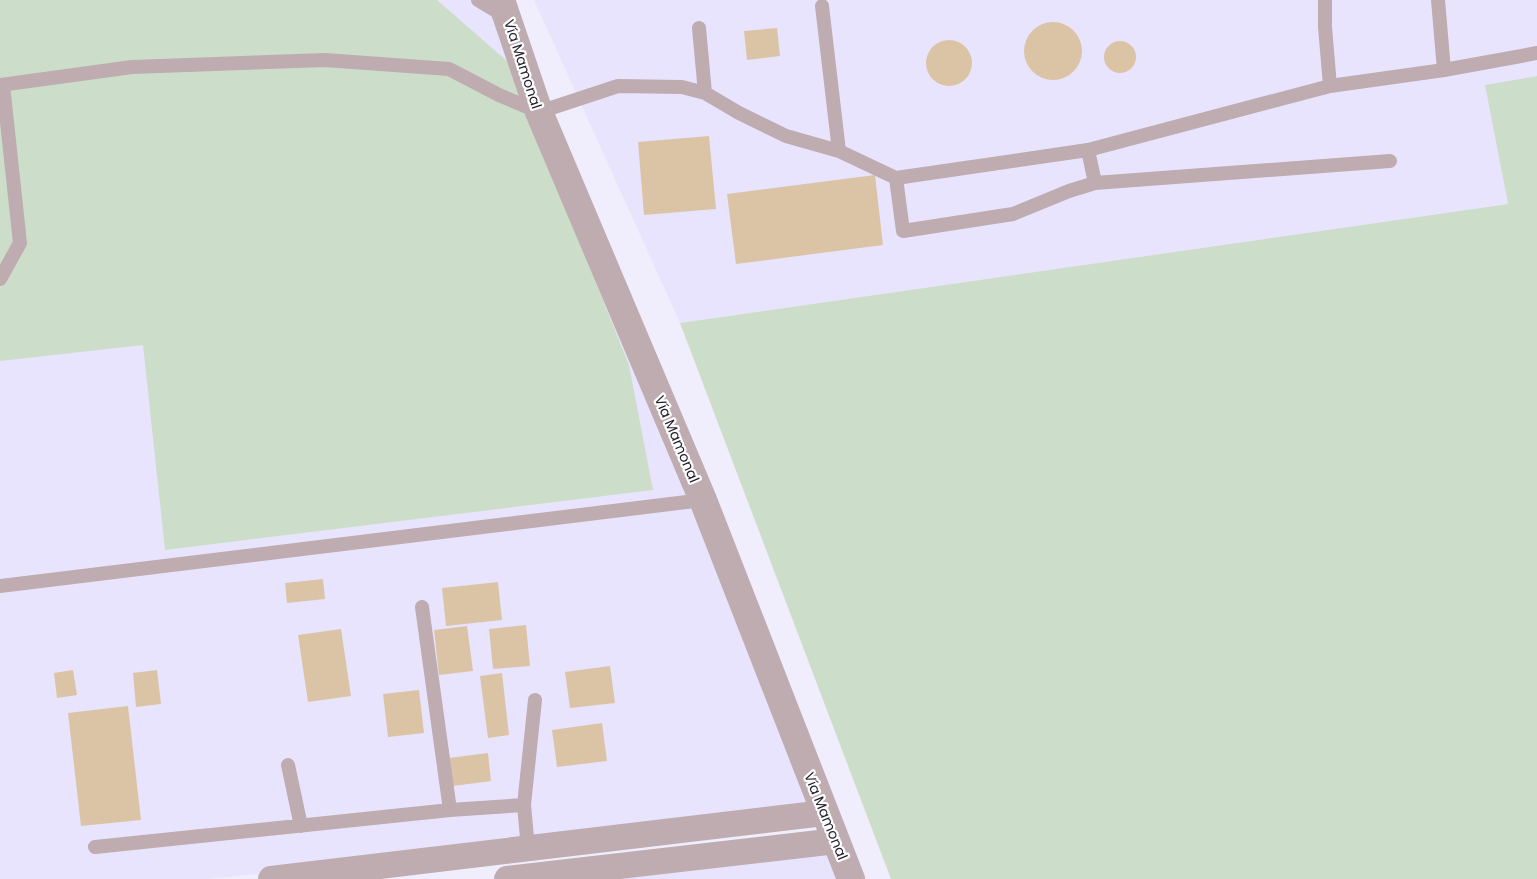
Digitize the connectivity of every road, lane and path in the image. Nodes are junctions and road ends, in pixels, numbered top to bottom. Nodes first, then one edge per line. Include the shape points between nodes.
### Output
1 (478, 0) edge
2 (1325, 0) edge
3 (1438, 0) edge
4 (822, 6) dead end
5 (505, 9) edge
6 (699, 28) dead end
7 (1537, 54) edge
8 (1444, 70) junction
9 (1, 85) edge
10 (1330, 86) junction
11 (705, 93) junction
12 (539, 112) junction
13 (839, 150) junction
14 (1088, 150) junction
15 (1390, 162) dead end
16 (896, 178) junction
17 (1094, 183) junction
18 (0, 278) edge
19 (703, 500) junction
20 (0, 586) edge
21 (422, 607) dead end
22 (535, 700) dead end
23 (288, 766) dead end
24 (524, 805) junction
25 (450, 810) junction
26 (824, 814) junction
27 (301, 826) junction
28 (836, 841) junction
29 (95, 847) dead end
30 (528, 849) junction
31 (271, 879) edge
32 (506, 879) edge
33 (851, 879) edge

1 - 5 lane
2 - 10 lane via 1324,27
3 - 8 lane
4 - 13 lane
5 - 12 street, Vía Mamonal
6 - 11 lane
7 - 8 lane
8 - 10 lane
9 - 12 lane via 132,67 325,60 449,69
9 - 18 lane via 20,243
10 - 14 lane
11 - 12 lane via 682,87 618,86
11 - 13 lane via 786,136
12 - 19 street, Vía Mamonal
13 - 16 lane
14 - 16 lane
14 - 17 lane
15 - 17 lane
16 - 17 lane via 902,231 1013,214
19 - 20 lane
19 - 26 street, Vía Mamonal
21 - 25 lane
22 - 24 lane
23 - 27 lane
24 - 25 lane
24 - 30 lane
25 - 27 lane
26 - 28 street, Vía Mamonal
26 - 30 street
27 - 29 lane
28 - 32 street
28 - 33 street, Vía Mamonal
30 - 31 street

